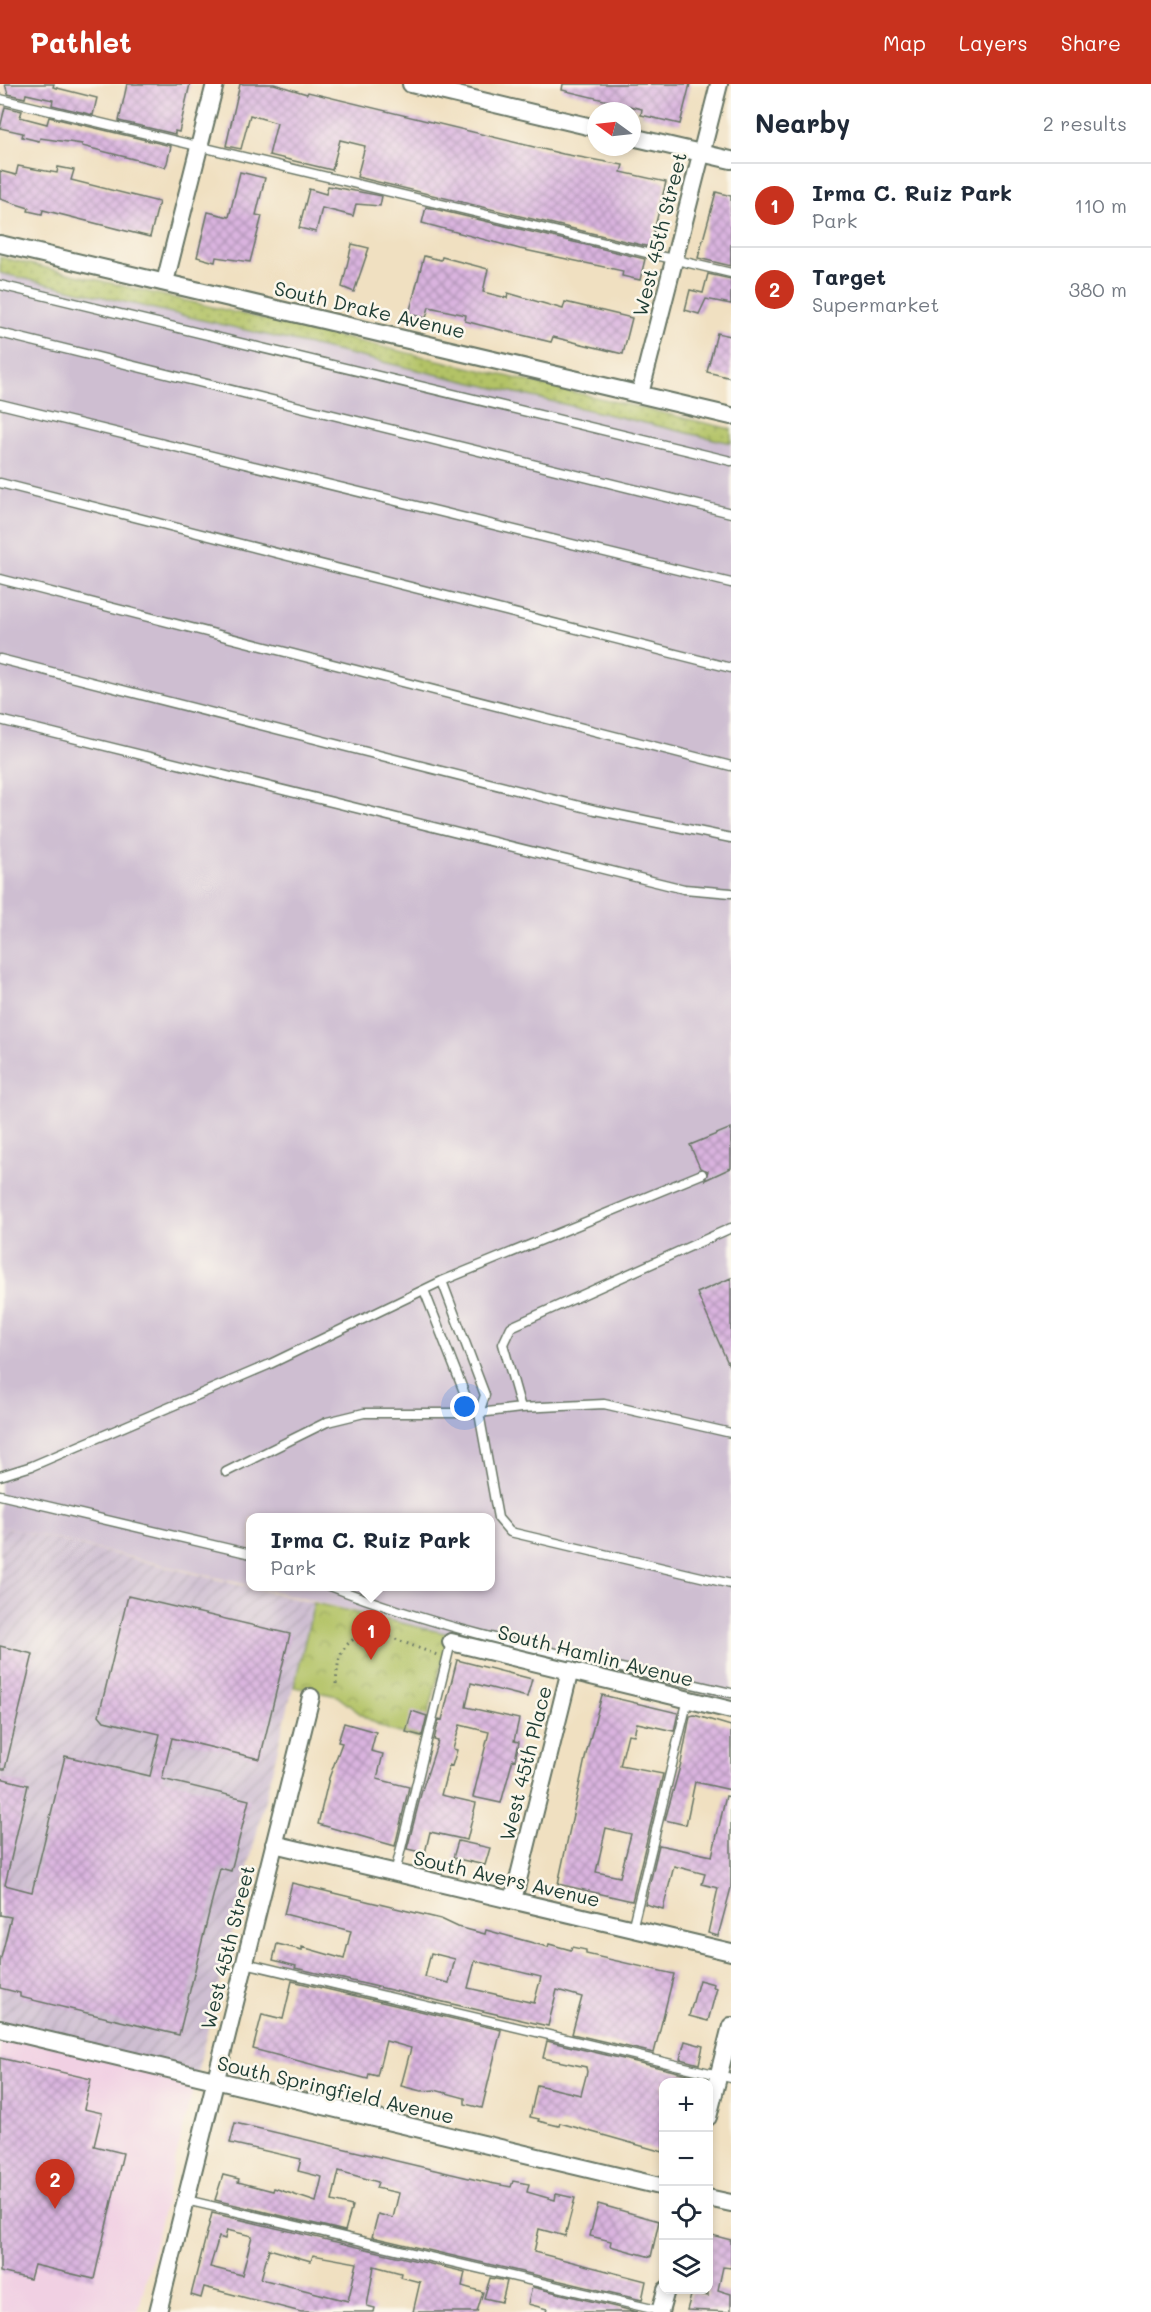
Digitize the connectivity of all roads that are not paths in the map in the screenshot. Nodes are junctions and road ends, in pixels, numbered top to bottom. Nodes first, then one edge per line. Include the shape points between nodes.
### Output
1 (215, 84) edge
2 (411, 84) edge
3 (718, 84) edge
4 (0, 99) edge
5 (587, 126) edge
6 (641, 139) edge
7 (199, 147) junction
8 (701, 153) junction
9 (731, 160) edge
10 (0, 244) edge
11 (674, 260) junction
12 (731, 273) edge
13 (165, 282) junction
14 (0, 285) edge
15 (0, 333) edge
16 (640, 394) junction
17 (0, 404) edge
18 (731, 416) edge
19 (731, 461) edge
20 (0, 483) edge
21 (731, 513) edge
22 (0, 579) edge
23 (731, 583) edge
24 (0, 659) edge
25 (731, 668) edge
26 (0, 720) edge
27 (731, 765) edge
28 (731, 838) edge
29 (731, 893) edge
30 (702, 1174) dead end
31 (731, 1228) edge
32 (442, 1281) junction
33 (424, 1290) junction
34 (522, 1408) junction
35 (480, 1413) junction
36 (731, 1433) edge
37 (226, 1472) dead end
38 (0, 1476) edge
39 (0, 1494) edge
40 (246, 1553) edge
41 (731, 1584) edge
42 (340, 1591) edge
43 (449, 1650) joint
44 (570, 1670) junction
45 (731, 1693) edge
46 (311, 1697) dead end
47 (688, 1699) junction
48 (731, 1710) edge
49 (274, 1844) junction
50 (395, 1873) junction
51 (513, 1900) junction
52 (632, 1929) junction
53 (731, 1952) edge
54 (244, 1963) junction
55 (731, 2026) edge
56 (0, 2029) edge
57 (725, 2077) edge
58 (215, 2082) junction
59 (713, 2105) edge
60 (659, 2186) edge
61 (713, 2199) edge
62 (186, 2200) junction
63 (731, 2203) edge
64 (665, 2294) edge
65 (158, 2312) edge
66 (661, 2312) edge

1 - 7 street
2 - 5 street
3 - 8 street, West 45th Street
4 - 7 lane
6 - 8 street
7 - 11 lane
7 - 13 street
8 - 9 street
8 - 11 street, West 45th Street
10 - 13 street, South Drake Avenue
11 - 12 lane
11 - 16 street, West 45th Street
13 - 16 street, South Drake Avenue
14 - 19 lane
15 - 21 lane
16 - 18 street, South Drake Avenue
17 - 23 lane
20 - 25 lane
22 - 27 lane
24 - 28 lane via 595,810
26 - 29 lane via 684,889
30 - 32 lane
31 - 34 lane via 511,1327 503,1344
32 - 33 lane
32 - 35 lane via 485,1395
33 - 35 lane via 468,1402
33 - 38 lane via 268,1365 32,1466
34 - 35 lane
34 - 36 lane via 604,1404
35 - 37 lane via 364,1413 327,1422
35 - 41 lane via 498,1518 510,1532
39 - 40 lane
42 - 45 lane via 448,1625
43 - 44 street, South Hamlin Avenue
43 - 50 lane
44 - 47 street, South Hamlin Avenue
44 - 51 street, West 45th Place
46 - 49 street, West 45th Street
47 - 48 street, South Hamlin Avenue
47 - 52 lane
49 - 50 street, South Avers Avenue
49 - 54 street, West 45th Street
50 - 51 street, South Avers Avenue
51 - 52 street, South Avers Avenue
52 - 53 street, South Avers Avenue
54 - 57 lane
54 - 58 street, West 45th Street
55 - 57 street
56 - 58 street, South Springfield Avenue
57 - 59 street
58 - 60 street, South Springfield Avenue
58 - 62 street, West 45th Street
61 - 63 street
62 - 65 street, West 45th Street
62 - 66 lane
64 - 66 street

